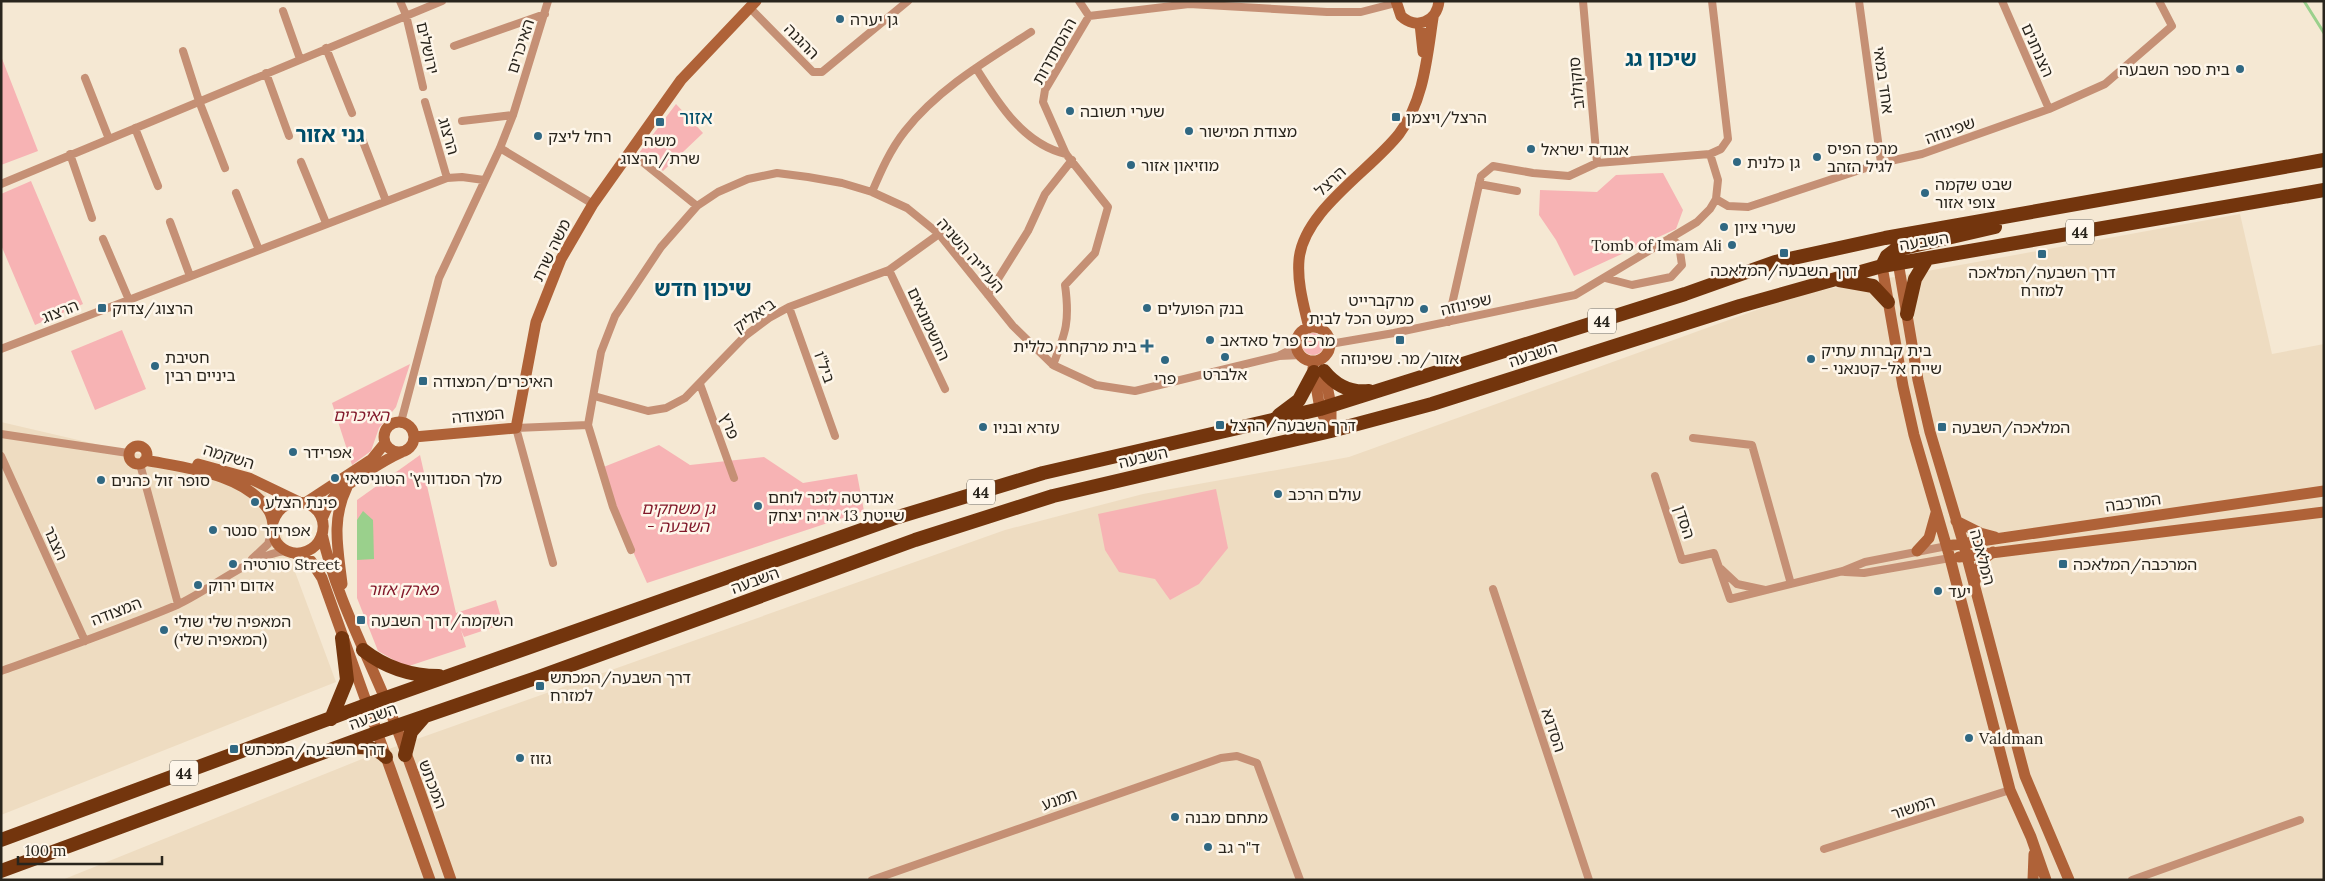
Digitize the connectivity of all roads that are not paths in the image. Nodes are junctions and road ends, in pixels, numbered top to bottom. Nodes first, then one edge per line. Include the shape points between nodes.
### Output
1 (400, 1) edge
2 (442, 1) edge
3 (548, 1) edge
4 (908, 1) edge
5 (1079, 1) edge
6 (1440, 1) edge
7 (1582, 1) edge
8 (1712, 1) edge
9 (1859, 1) edge
10 (2002, 1) edge
11 (2159, 1) edge
12 (1396, 2) edge
13 (753, 4) edge
14 (283, 11) dead end
15 (545, 14) junction
16 (406, 15) junction
17 (1089, 16) junction
18 (1432, 18) junction
19 (1420, 24) junction
20 (1030, 32) dead end
21 (454, 46) dead end
22 (326, 48) junction
23 (183, 51) dead end
24 (300, 59) junction
25 (976, 68) junction
26 (1426, 72) junction
27 (266, 73) junction
28 (85, 78) dead end
29 (423, 87) dead end
30 (199, 101) junction
31 (425, 102) dead end
32 (2049, 109) junction
33 (352, 113) dead end
34 (513, 115) junction
35 (462, 121) dead end
36 (135, 128) junction
37 (289, 136) dead end
38 (109, 139) junction
39 (362, 139) dead end
40 (500, 148) junction
41 (630, 152) junction
42 (70, 154) junction
43 (1710, 154) junction
44 (1069, 157) junction
45 (2324, 160) edge
46 (301, 162) dead end
47 (1597, 163) junction
48 (1881, 163) junction
49 (225, 168) dead end
50 (447, 178) junction
51 (484, 180) junction
52 (1, 184) edge
53 (1479, 184) junction
54 (158, 186) dead end
55 (2324, 190) edge
56 (1517, 191) dead end
57 (236, 192) dead end
58 (872, 192) junction
59 (1716, 199) junction
60 (386, 201) junction
61 (593, 204) junction
62 (697, 206) junction
63 (2048, 210) junction
64 (92, 218) dead end
65 (170, 222) dead end
66 (326, 224) junction
67 (939, 234) junction
68 (1670, 238) junction
69 (1885, 238) junction
70 (103, 239) dead end
71 (259, 250) junction
72 (1897, 257) junction
73 (1927, 259) junction
74 (1882, 266) junction
75 (890, 270) junction
76 (190, 276) junction
77 (1605, 278) junction
78 (1830, 279) junction
79 (988, 296) junction
80 (129, 300) junction
81 (1888, 302) junction
82 (790, 308) junction
83 (1907, 314) junction
84 (1448, 322) junction
85 (1309, 328) junction
86 (1297, 340) junction
87 (1330, 344) junction
88 (1, 349) edge
89 (1279, 356) junction
90 (1301, 356) junction
91 (1053, 364) junction
92 (1318, 366) junction
93 (700, 384) junction
94 (1399, 385) junction
95 (944, 388) dead end
96 (594, 396) junction
97 (1326, 407) junction
98 (401, 422) junction
99 (1261, 424) junction
100 (588, 425) junction
101 (516, 428) junction
102 (1331, 431) junction
103 (1, 434) edge
104 (835, 436) dead end
105 (414, 437) junction
106 (1693, 438) dead end
107 (385, 443) junction
108 (402, 452) junction
109 (128, 454) joint
110 (1, 456) edge
111 (144, 458) junction
112 (1655, 476) dead end
113 (734, 478) dead end
114 (347, 487) junction
115 (2324, 491) edge
116 (302, 502) junction
117 (1936, 511) junction
118 (2324, 512) edge
119 (322, 519) junction
120 (1956, 521) junction
121 (272, 527) junction
122 (322, 534) junction
123 (2002, 538) junction
124 (1963, 542) junction
125 (1947, 546) junction
126 (631, 550) dead end
127 (1917, 551) junction
128 (290, 552) junction
129 (1992, 552) junction
130 (1967, 556) junction
131 (1950, 558) junction
132 (553, 564) dead end
133 (1719, 567) junction
134 (1843, 571) junction
135 (237, 572) junction
136 (1791, 584) junction
137 (1974, 586) junction
138 (1493, 589) dead end
139 (1767, 590) junction
140 (178, 604) junction
141 (346, 608) junction
142 (342, 638) junction
143 (85, 641) junction
144 (363, 650) junction
145 (1, 671) edge
146 (457, 674) junction
147 (385, 699) junction
148 (366, 705) junction
149 (426, 715) junction
150 (331, 719) junction
151 (396, 726) junction
152 (376, 733) junction
153 (339, 747) junction
154 (405, 755) junction
155 (386, 757) junction
156 (2010, 790) junction
157 (2300, 820) dead end
158 (1, 840) edge
159 (1824, 849) dead end
160 (2035, 850) junction
161 (1, 870) edge
162 (430, 880) edge
163 (451, 880) edge
164 (872, 880) edge
165 (1300, 880) edge
166 (1589, 880) edge
167 (2033, 880) edge
168 (2046, 880) edge
169 (2069, 880) edge
170 (2132, 880) edge

1 - 16 street, ירושלים
2 - 16 street, ירושלים
3 - 15 street, האיכרים
4 - 13 street, ההגנה via 822,72 813,72
5 - 17 street
6 - 18 street, הרצל
7 - 47 street, סוקולוב
8 - 43 street via 1728,139 1721,149
9 - 48 street, אחד במאי
10 - 32 street, הצנחנים
11 - 32 street, שפינוזה via 2172,26 2105,84
12 - 17 street via 1361,12 1189,4
12 - 19 street via 1397,10 1406,21
13 - 41 street, משה שרת via 681,80
14 - 24 street
15 - 21 street, האיכרים
15 - 34 street, האיכרים
16 - 22 street, ירושלים
16 - 29 street, ירושלים
17 - 44 street, ההסתדרות via 1045,90 1042,102
18 - 19 street
18 - 26 street, הרצל
19 - 26 street, הרצל
20 - 25 street, ההסתדרות
22 - 24 street, ירושלים
22 - 33 street
23 - 30 street
24 - 27 street, ירושלים
25 - 44 street via 1001,109 1050,150
25 - 58 street, ההסתדרות via 948,88 915,119 885,162
26 - 85 street, הרצל via 1400,133 1318,214 1304,240 1299,260 1300,290
27 - 30 street, ירושלים
27 - 37 street
28 - 38 street
30 - 36 street, ירושלים
30 - 49 street
31 - 50 street, הרצוג
32 - 48 street, שפינוזה via 1922,154
34 - 35 street
34 - 40 street, האיכרים
36 - 38 street, ירושלים
36 - 54 street
38 - 42 street, ירושלים
39 - 60 street
40 - 51 street, האיכרים
40 - 61 street
41 - 61 street, משה שרת
41 - 62 street
42 - 52 street, ירושלים
42 - 64 street
43 - 47 street
43 - 59 street via 1718,180
44 - 79 street
44 - 91 street, ההסתדרות via 1108,207 1095,253 1065,286 1066,332
45 - 63 highway, השבעה / 44
46 - 66 street
47 - 53 street via 1569,176 1493,166 1481,176
48 - 59 street, שפינוזה via 1748,207 1728,206
50 - 51 street, הרצוג via 462,176
50 - 60 street, הרצוג
51 - 98 street, האיכרים via 439,278
53 - 56 street
53 - 84 street
55 - 73 highway, השבעה / 44
57 - 71 street
58 - 62 street, העלייה השניה via 842,183 777,174 748,179 718,192
58 - 67 street, העלייה השניה via 907,208
59 - 68 street, שפינוזה via 1697,222
60 - 66 street, הרצוג
61 - 101 street, משה שרת via 561,259 536,322
62 - 96 street, העלייה השניה via 661,246 615,316 601,352
63 - 69 highway, השבעה / 44
63 - 72 highway
65 - 76 street
66 - 71 street, הרצוג
67 - 75 street, ביאליק
67 - 79 street, העלייה השניה
68 - 77 street, שפינוזה
68 - 77 street via 1679,245 1682,265 1671,277 1632,286
69 - 72 street
69 - 94 highway, השבעה / 44 via 1775,262
70 - 80 street
71 - 76 street, הרצוג
72 - 73 highway, השבעה / 44
72 - 74 highway, השבעה / 44
72 - 83 street, המלאכה
73 - 83 highway via 1915,278
74 - 78 highway, השבעה / 44
74 - 81 street, המלאכה
75 - 82 street, ביאליק
75 - 95 street, החשמונאים
76 - 80 street, הרצוג
77 - 84 street, שפינוזה via 1575,295
78 - 81 highway via 1873,286
78 - 102 highway, השבעה / 44 via 1432,404
79 - 91 street, העלייה השניה via 1013,326
80 - 88 street, הרצוג
81 - 117 street, המלאכה via 1908,406
82 - 93 street, ביאליק via 744,336
82 - 104 street, ביל"ו
83 - 120 street, המלאכה via 1930,432
84 - 87 street, שפינוזה
85 - 86 street
85 - 87 street via 1323,331
86 - 89 street, העלייה השניה via 1290,350
86 - 90 street
87 - 92 street
89 - 90 street, העלייה השניה
89 - 91 street, העלייה השניה via 1135,391 1096,385
90 - 92 street
92 - 94 highway via 1335,383 1350,390 1366,391
92 - 97 street
92 - 99 highway via 1305,392 1293,406
93 - 96 street, ביאליק via 672,405 648,411
93 - 113 street, פרץ
94 - 97 highway, השבעה / 44
96 - 100 street, העלייה השניה
97 - 99 highway, השבעה / 44
97 - 102 street
98 - 105 street via 410,427
98 - 107 street via 387,428
99 - 146 highway, השבעה / 44 via 1043,473 898,517
100 - 101 street
100 - 126 street via 613,507
101 - 105 street, המצודה
101 - 132 street, משה שרת
102 - 149 highway, השבעה / 44 via 1052,496 915,540
103 - 109 street
105 - 108 street via 411,447
106 - 136 street via 1752,445
107 - 108 street via 392,451
107 - 116 street via 372,459
108 - 114 street
109 - 111 street via 132,448 143,447
110 - 143 street, הצבר
111 - 116 street, השקמה via 233,472
111 - 121 street, השקמה via 234,483 264,504 272,515
111 - 140 street
112 - 133 street, הסדן via 1682,560 1714,553
114 - 119 street via 333,498
114 - 141 street via 336,522
115 - 123 street, המרכבה
116 - 119 street via 315,509
116 - 121 street via 282,507
117 - 125 street, המלאכה
117 - 127 street via 1929,538
118 - 129 street, המרכבה
119 - 122 street
120 - 123 street via 1980,533
120 - 124 street, המלאכה
121 - 128 street via 279,545
121 - 135 street, המצודה via 268,544
122 - 128 street via 313,548 305,552
122 - 141 street
123 - 124 street, המרכבה
124 - 125 street, המרכבה
124 - 130 street, המלאכה
125 - 127 street, הסדן
125 - 131 street, המלאכה
127 - 134 street, הסדן via 1865,562
128 - 135 street, המצודה via 267,554
128 - 142 street via 311,561 317,568
129 - 130 street, המרכבה
129 - 137 street via 1982,560
130 - 131 street, המרכבה
130 - 137 street, המלאכה
131 - 134 street, הסדן via 1864,572
131 - 156 street, המלאכה
133 - 139 street, הסדן via 1737,584
133 - 139 street, הסדן via 1730,599
134 - 136 street, הסדן
135 - 140 street, המצודה
136 - 139 street, הסדן
137 - 169 street, המלאכה via 2025,776
138 - 166 street, הסדנא
140 - 143 street, המצודה
141 - 144 street, המכתש
142 - 148 street
142 - 150 highway via 347,680
143 - 145 street, המצודה
144 - 146 highway via 374,659 410,674
144 - 147 street, המכתש
146 - 147 highway, השבעה / 44
147 - 148 highway, השבעה / 44
147 - 151 street, המכתש
148 - 150 highway, השבעה / 44
148 - 152 street
149 - 151 highway, השבעה / 44
149 - 154 highway via 411,732
150 - 158 highway, השבעה / 44
151 - 152 highway, השבעה / 44
151 - 154 street, המכתש
152 - 153 highway, השבעה / 44
152 - 155 street
153 - 155 highway via 366,747
153 - 161 highway, השבעה / 44
154 - 163 street, המכתש
155 - 162 street
156 - 159 street, המשור
156 - 160 street, המלאכה
157 - 170 street
160 - 167 street
160 - 168 street, המלאכה
164 - 165 street, תמנע via 1221,758 1237,756 1257,763

